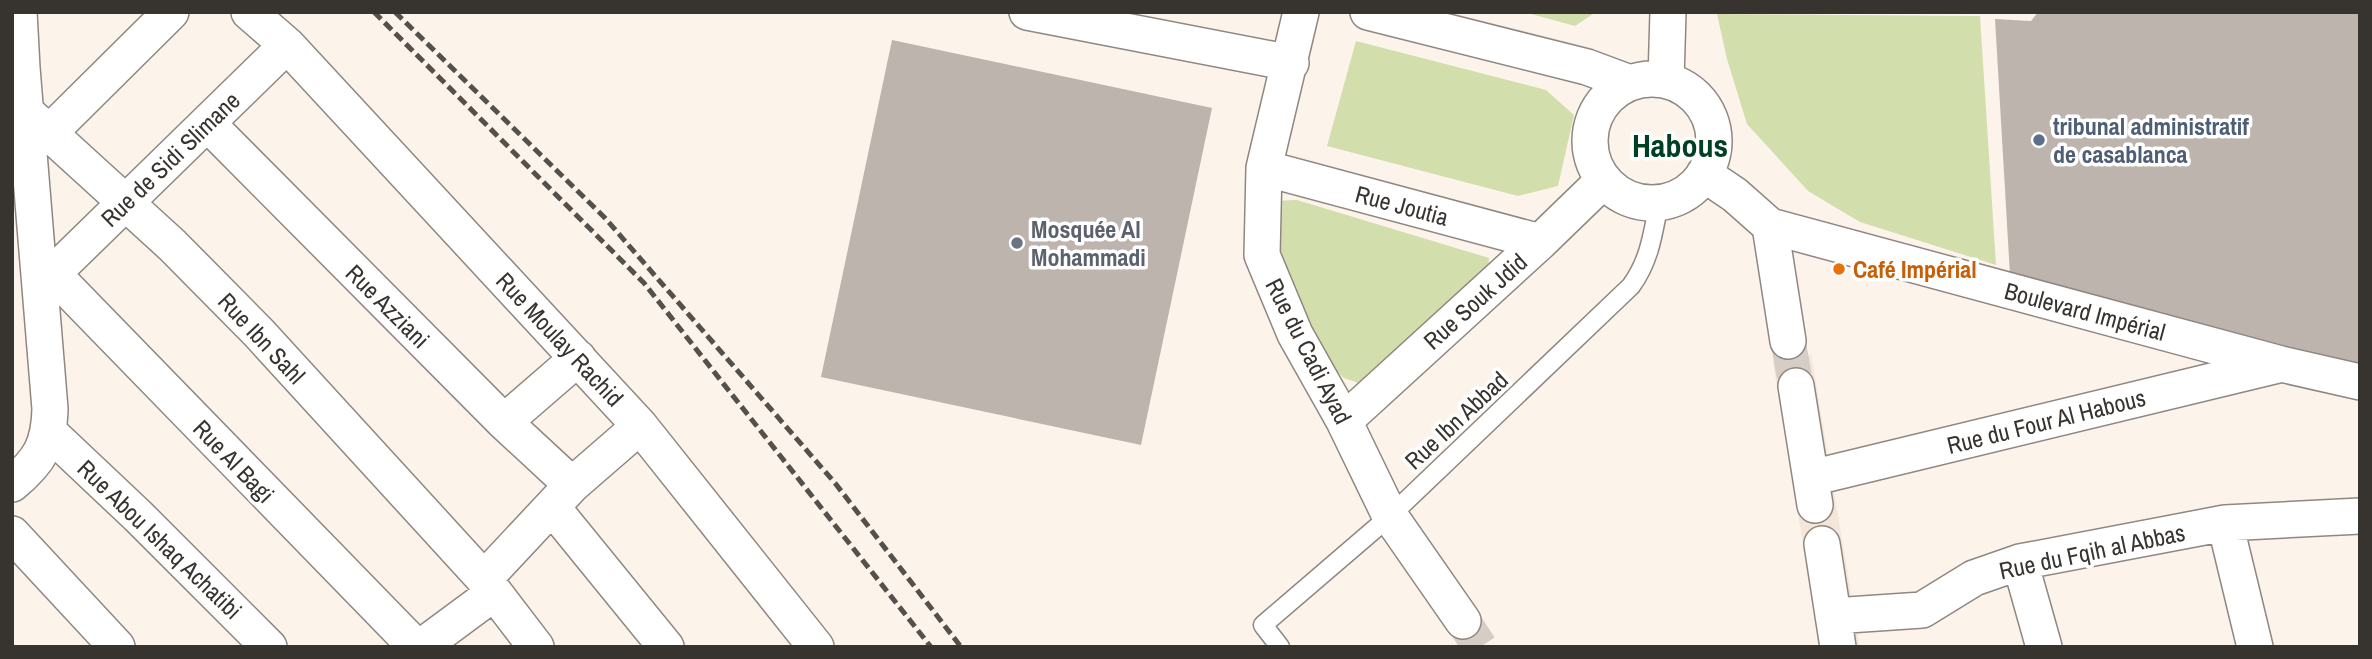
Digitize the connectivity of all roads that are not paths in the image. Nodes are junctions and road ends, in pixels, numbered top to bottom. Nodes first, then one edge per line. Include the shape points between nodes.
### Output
1 (19, 12) edge
2 (171, 12) edge
3 (249, 12) edge
4 (1027, 12) edge
5 (1301, 12) edge
6 (1368, 12) edge
7 (1668, 12) edge
8 (287, 45) junction
9 (1291, 63) junction
10 (17, 68) edge
11 (1665, 80) junction
12 (1630, 83) junction
13 (38, 122) junction
14 (207, 124) junction
15 (1265, 168) junction
16 (1704, 174) junction
17 (1604, 180) junction
18 (125, 202) junction
19 (1659, 202) junction
20 (1770, 226) junction
21 (1541, 242) junction
22 (47, 280) junction
23 (1788, 341) tunnel mouth
24 (578, 358) junction
25 (2281, 364) junction
26 (2360, 382) edge
27 (1796, 386) tunnel mouth
28 (1344, 421) junction
29 (504, 422) junction
30 (640, 426) junction
31 (50, 432) junction
32 (12, 484) edge
33 (562, 496) junction
34 (1390, 516) junction
35 (2360, 516) edge
36 (2225, 523) junction
37 (12, 534) edge
38 (1822, 544) dead end
39 (2020, 562) junction
40 (489, 586) junction
41 (1463, 621) tunnel mouth
42 (1836, 631) edge
43 (117, 647) edge
44 (269, 647) edge
45 (418, 647) edge
46 (536, 647) edge
47 (666, 647) edge
48 (816, 647) edge
49 (1280, 647) edge
50 (2045, 647) edge
51 (2255, 647) edge

1 - 10 street
2 - 13 street
3 - 8 street, Rue Moulay Rachid
4 - 9 street
5 - 9 street, Rue du Cadi Ayad
6 - 12 street via 1587,67
7 - 11 street
8 - 14 street, Rue de Sidi Slimane
8 - 24 street, Rue Moulay Rachid
9 - 15 street, Rue du Cadi Ayad
10 - 13 street
11 - 12 street
11 - 16 street via 1692,93 1709,116 1713,146
12 - 17 street via 1608,96 1592,124 1591,150
13 - 18 street, Rue Ibn Sahl
13 - 22 street
14 - 18 street, Rue de Sidi Slimane
14 - 29 street, Rue Azziani
15 - 21 street, Rue Joutia
15 - 28 street, Rue du Cadi Ayad via 1262,254 1295,334
16 - 19 street via 1677,198
16 - 20 street, Boulevard Impérial
17 - 19 street via 1632,199
17 - 21 street, Rue Souk Jdid
18 - 22 street, Rue de Sidi Slimane
18 - 40 street, Rue Ibn Sahl via 259,333
19 - 34 lane, Rue Ibn Abbad via 1649,255 1632,286
20 - 23 street
20 - 25 street, Boulevard Impérial
21 - 28 street, Rue Souk Jdid
22 - 31 street
22 - 45 street, Rue Al Bagi
24 - 29 street
24 - 30 street, Rue Moulay Rachid
25 - 26 street, Boulevard Impérial
25 - 27 street, Rue du Four Al Habous via 1813,491
28 - 34 street, Rue du Cadi Ayad
29 - 33 street, Rue Azziani
30 - 33 street
30 - 48 street, Rue Moulay Rachid
31 - 32 street via 39,459
31 - 44 street, Rue Abou Ishaq Achatibi
33 - 40 street
33 - 47 street, Rue Azziani
34 - 41 street, Rue du Cadi Ayad
34 - 49 lane, Rue Ibn Abbad via 1263,625
35 - 36 street, Rue du Fqih al Abbas
36 - 39 street, Rue du Fqih al Abbas
36 - 51 street
37 - 43 street
38 - 42 street
39 - 42 street, Rue du Fqih al Abbas via 1974,578 1922,610
39 - 50 street
40 - 45 street
40 - 46 street, Rue Ibn Sahl

